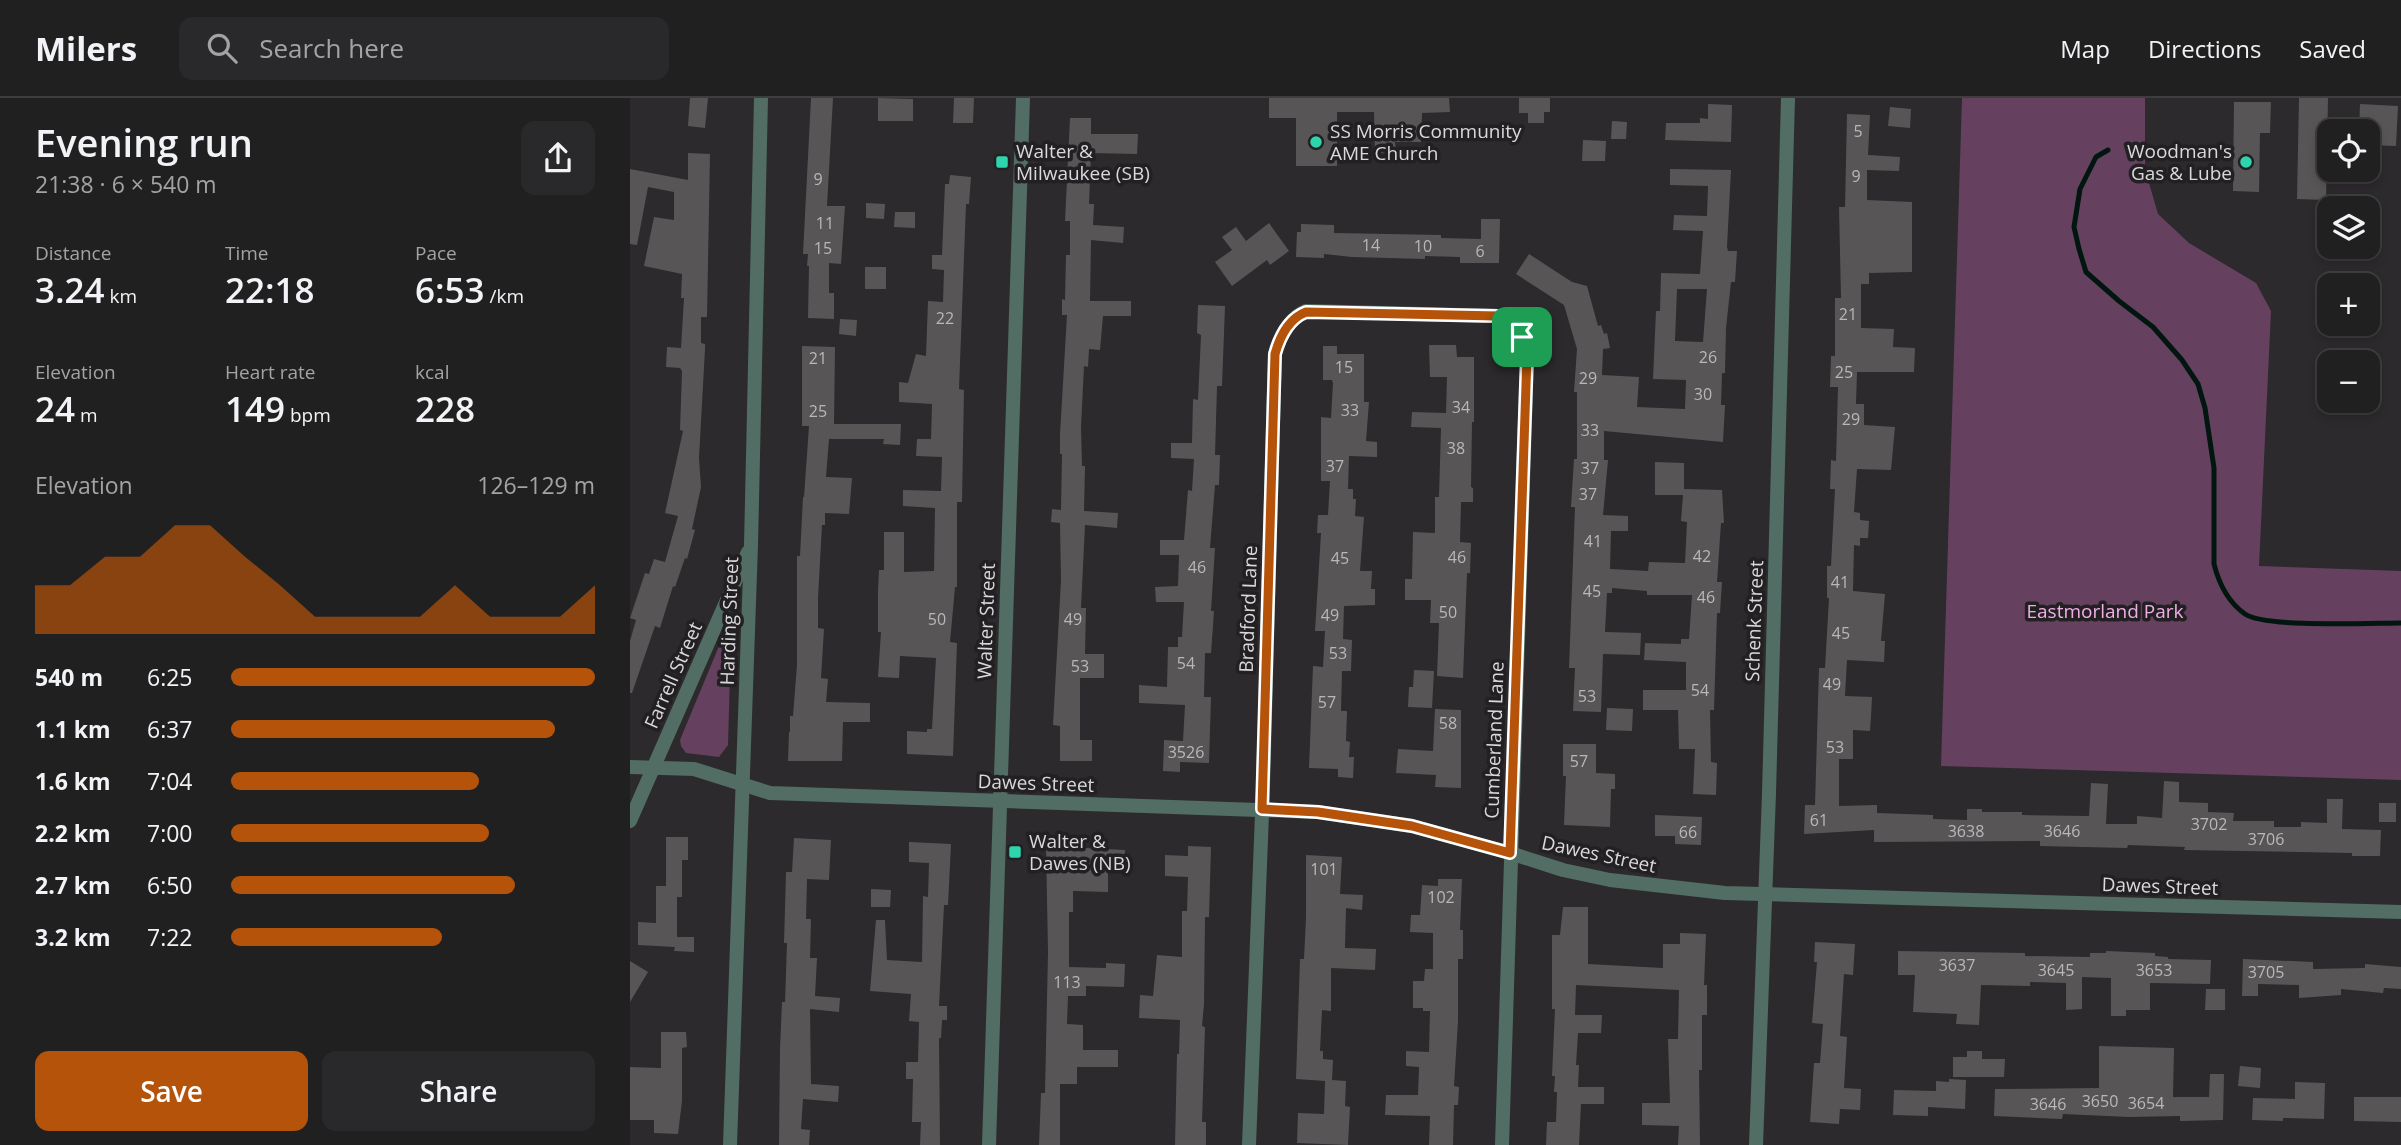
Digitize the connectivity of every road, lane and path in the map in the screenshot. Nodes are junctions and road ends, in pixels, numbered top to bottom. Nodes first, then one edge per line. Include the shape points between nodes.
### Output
1 (761, 98) edge
2 (1023, 98) edge
3 (1788, 98) edge
4 (1522, 337) joint
5 (751, 545) junction
6 (630, 767) edge
7 (653, 768) junction
8 (743, 784) junction
9 (999, 802) junction
10 (1262, 809) junction
11 (630, 821) edge
12 (1510, 853) junction
13 (1764, 894) junction
14 (2401, 912) edge
15 (730, 1145) edge
16 (989, 1145) edge
17 (1249, 1145) edge
18 (1502, 1145) edge
19 (1755, 1145) edge

1 - 5 street, Harding Street
2 - 9 street, Walter Street
3 - 13 street, Schenk Street
4 - 10 street, Bradford Lane via 1511,321 1498,316 1426,314 1306,312 1284,331 1275,354
4 - 12 street, Cumberland Lane via 1527,356
5 - 7 street, Farrell Street
5 - 8 street, Harding Street
6 - 7 street, Dawes Street
7 - 8 street, Dawes Street via 694,769
7 - 11 street, Farrell Street
8 - 9 street, Dawes Street via 770,793
8 - 15 street, Harding Street
9 - 10 street, Dawes Street
9 - 16 street, Walter Street
10 - 12 street, Dawes Street via 1400,824
10 - 17 street, Bradford Lane
12 - 13 street, Dawes Street via 1610,880 1679,890
12 - 18 street, Cumberland Lane
13 - 14 street, Dawes Street
13 - 19 street, Schenk Street

